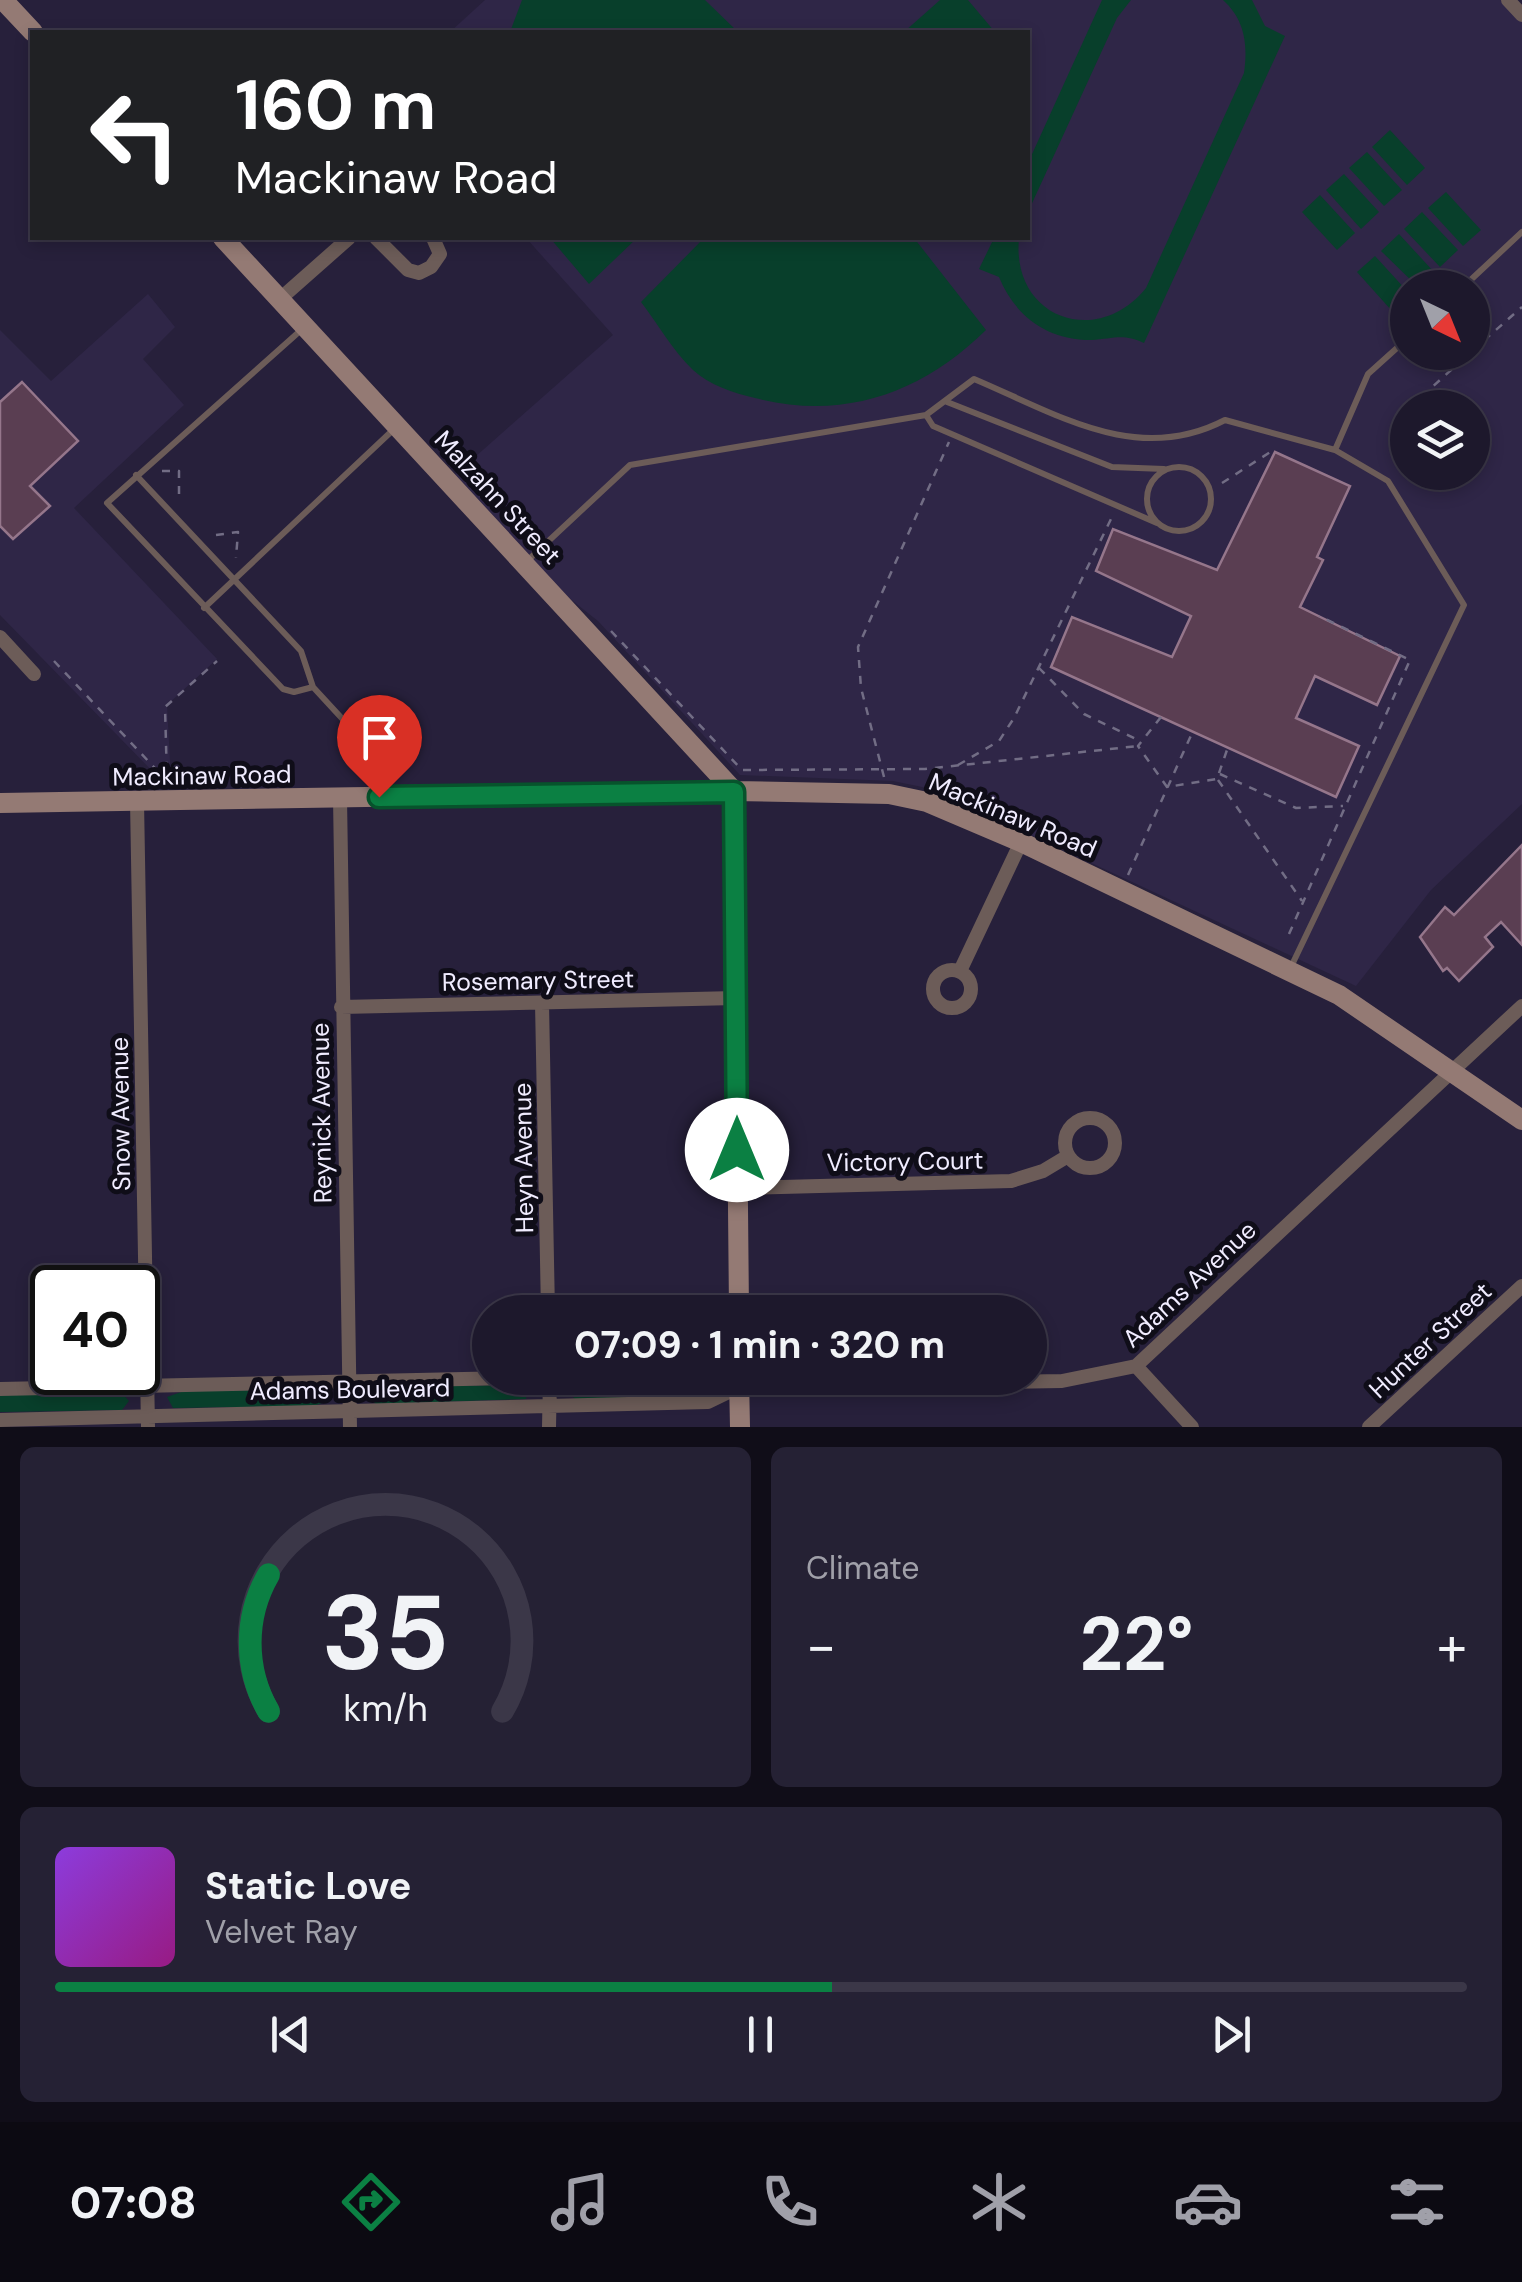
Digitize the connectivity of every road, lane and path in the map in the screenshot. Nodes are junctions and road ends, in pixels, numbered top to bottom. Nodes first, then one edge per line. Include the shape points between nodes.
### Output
1 (3, 0) edge
2 (1508, 0) edge
3 (1522, 15) edge
4 (31, 30) edge
5 (1522, 232) edge
6 (224, 240) edge
7 (347, 240) edge
8 (378, 240) edge
9 (434, 240) edge
10 (1481, 270) edge
11 (280, 299) junction
12 (1522, 307) edge
13 (305, 327) junction
14 (1490, 336) edge
15 (1390, 354) edge
16 (1451, 370) edge
17 (1428, 390) edge
18 (947, 402) junction
19 (926, 415) junction
20 (398, 426) junction
21 (949, 441) dead end
22 (1275, 449) dead end
23 (1335, 450) junction
24 (156, 470) dead end
25 (1164, 470) junction
26 (136, 476) junction
27 (1222, 482) dead end
28 (179, 496) dead end
29 (1112, 517) dead end
30 (1157, 524) junction
31 (216, 535) dead end
32 (236, 558) dead end
33 (525, 563) junction
34 (235, 580) junction
35 (204, 608) junction
36 (1318, 616) dead end
37 (601, 620) dead end
38 (0, 637) edge
39 (54, 661) dead end
40 (216, 662) dead end
41 (1038, 668) junction
42 (34, 674) dead end
43 (314, 686) junction
44 (1161, 717) dead end
45 (1193, 731) dead end
46 (1142, 741) junction
47 (1138, 746) junction
48 (1228, 747) dead end
49 (955, 766) junction
50 (882, 770) junction
51 (1218, 776) junction
52 (1167, 788) junction
53 (734, 792) junction
54 (889, 794) junction
55 (379, 797) junction
56 (340, 798) junction
57 (137, 801) junction
58 (0, 802) edge
59 (1345, 806) junction
60 (1020, 842) junction
61 (1121, 890) junction
62 (1303, 903) junction
63 (1289, 934) dead end
64 (1290, 970) junction
65 (960, 971) dead end
66 (736, 998) junction
67 (542, 1003) junction
68 (1522, 1006) edge
69 (341, 1007) junction
70 (1452, 1071) junction
71 (1522, 1120) edge
72 (1068, 1156) dead end
73 (738, 1188) junction
74 (146, 1265) edge
75 (1522, 1286) edge
76 (548, 1295) edge
77 (738, 1295) edge
78 (1136, 1366) junction
79 (472, 1379) edge
80 (350, 1381) junction
81 (1047, 1381) edge
82 (160, 1386) edge
83 (0, 1388) edge
84 (30, 1388) edge
85 (148, 1395) edge
86 (549, 1395) edge
87 (717, 1395) edge
88 (737, 1395) edge
89 (549, 1408) junction
90 (350, 1419) edge
91 (0, 1420) edge
92 (148, 1422) edge
93 (549, 1427) edge
94 (740, 1427) edge
95 (1192, 1427) edge
96 (1369, 1427) edge

1 - 4 street
2 - 3 street
5 - 10 lane
6 - 11 street, Malzahn Street
7 - 11 street
8 - 9 street via 419,273 440,254
11 - 13 street, Malzahn Street
12 - 14 path
13 - 20 street, Malzahn Street
13 - 26 lane
15 - 23 lane via 1368,374
16 - 17 path
18 - 19 lane
18 - 23 lane via 974,379 1112,437 1194,436 1225,420
18 - 25 lane via 1112,467
19 - 30 lane via 933,426
19 - 33 lane via 630,466
20 - 33 street, Malzahn Street
20 - 34 lane
21 - 50 path via 858,647 860,688
22 - 27 path
23 - 64 lane via 1388,481 1464,605
24 - 28 path via 178,471
25 - 30 lane via 1146,495
25 - 30 lane via 1196,471 1211,500 1196,527 1176,532
26 - 34 lane
26 - 35 lane via 108,500 108,509
29 - 41 path
31 - 32 path via 238,532
33 - 53 street, Malzahn Street
34 - 35 lane
34 - 43 lane via 301,651
35 - 43 lane via 282,689
36 - 59 path via 1410,660
37 - 50 path via 742,770
38 - 42 street
39 - 40 path via 167,781 165,707
41 - 46 path via 1084,714
41 - 49 path via 999,742
43 - 55 lane via 368,744
44 - 46 path
45 - 52 path
46 - 47 path
47 - 49 path
47 - 52 path
48 - 51 path
49 - 50 path
50 - 54 path
51 - 52 path
51 - 59 path via 1296,808
51 - 62 path
52 - 61 path
53 - 54 street, Mackinaw Road
53 - 55 street, Mackinaw Road
53 - 66 street
54 - 60 street, Mackinaw Road via 927,802
55 - 56 street, Mackinaw Road
56 - 57 street, Mackinaw Road
56 - 69 street, Reynick Avenue
57 - 58 street, Mackinaw Road
57 - 74 street, Snow Avenue
59 - 62 path
60 - 61 street, Mackinaw Road
60 - 65 street
61 - 64 street, Mackinaw Road
62 - 63 path
64 - 70 street, Mackinaw Road
66 - 67 street, Rosemary Street
66 - 73 street
67 - 69 street, Rosemary Street
67 - 76 street, Heyn Avenue
68 - 70 street, Adams Avenue
69 - 80 street, Reynick Avenue
70 - 71 street, Mackinaw Road
70 - 78 street, Adams Avenue
72 - 73 street, Victory Court via 1012,1181
73 - 77 street
75 - 96 street, Hunter Street
78 - 81 street, Adams Avenue
78 - 95 street
79 - 80 street, Adams Boulevard
80 - 82 street, Adams Boulevard
80 - 90 street, Reynick Avenue
83 - 84 street, Adams Boulevard
85 - 92 street, Snow Avenue
86 - 89 street
87 - 89 street, Adams Boulevard via 708,1402
88 - 94 street
89 - 90 street, Adams Boulevard
89 - 93 street
90 - 92 street, Adams Boulevard
91 - 92 street, Adams Boulevard

